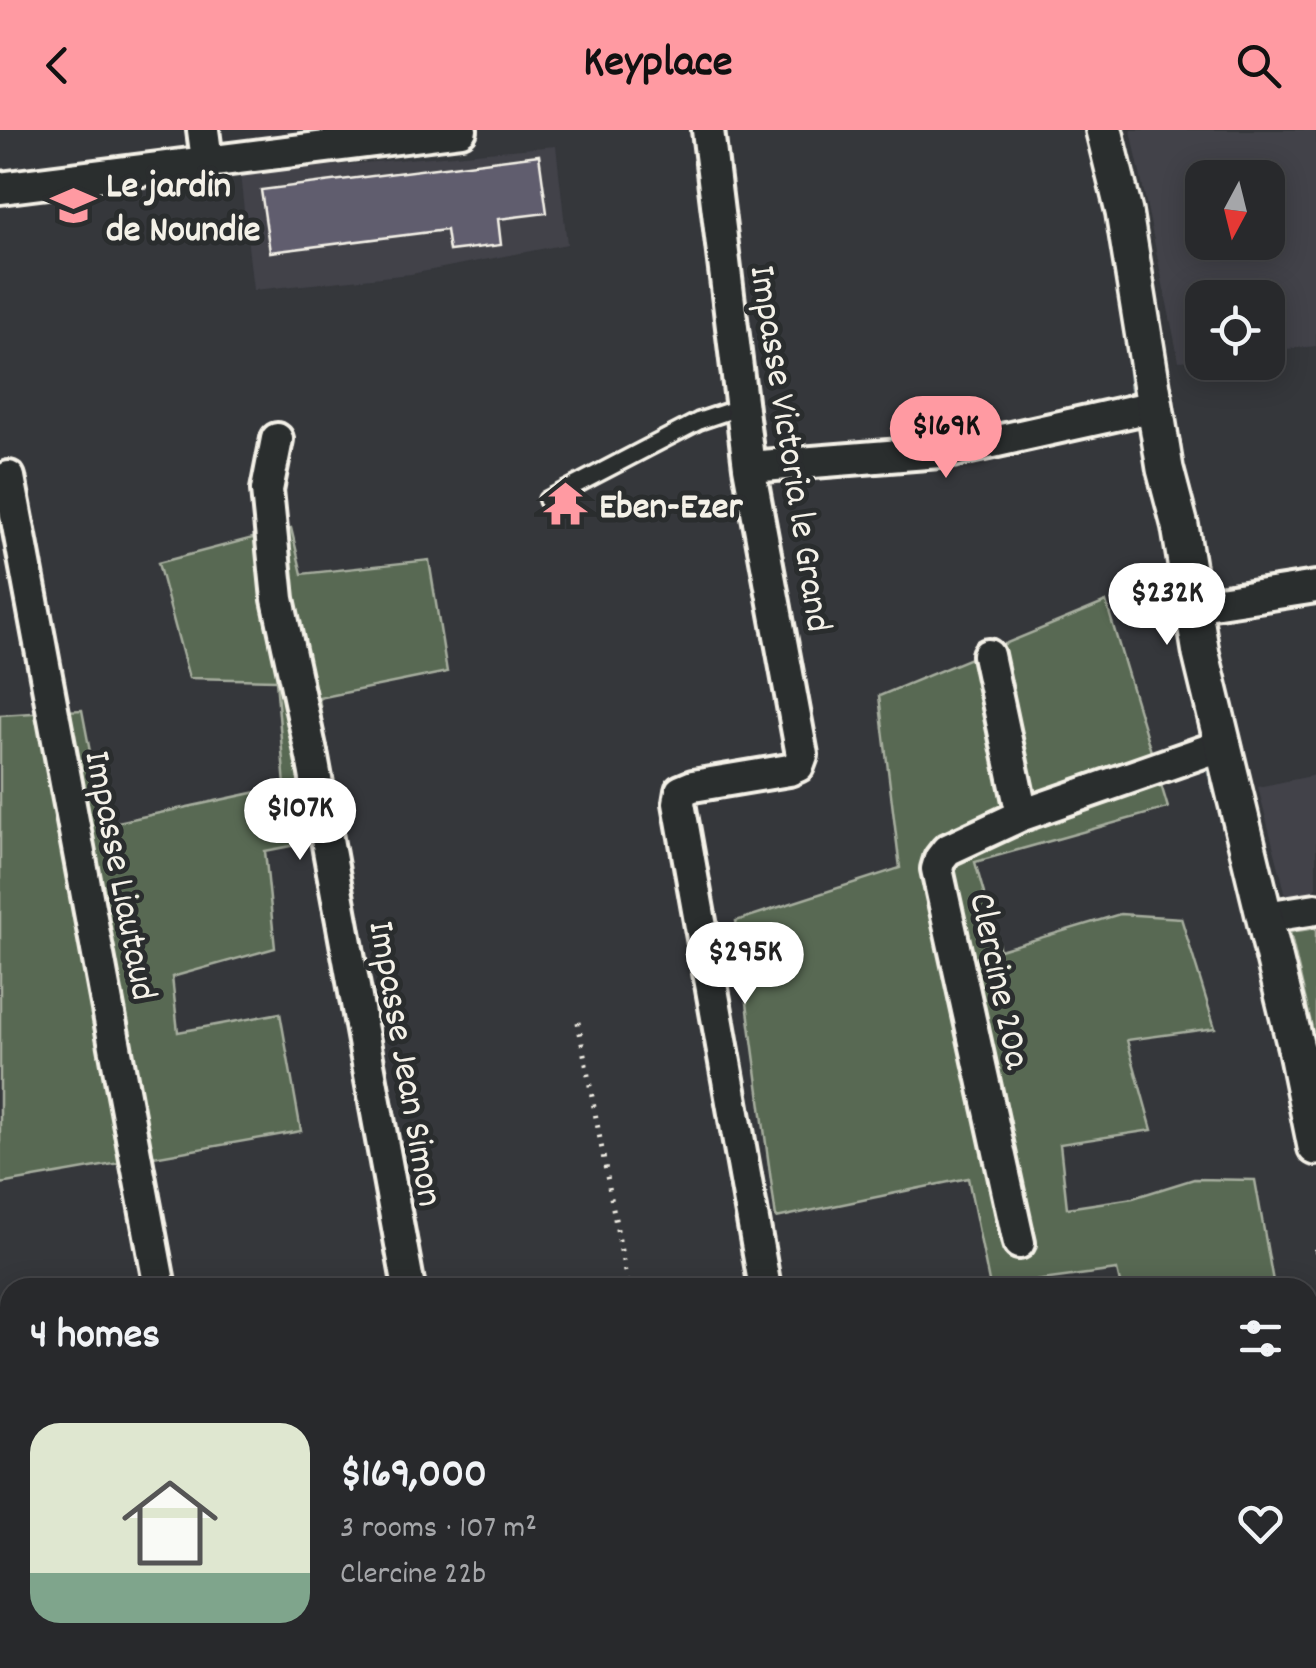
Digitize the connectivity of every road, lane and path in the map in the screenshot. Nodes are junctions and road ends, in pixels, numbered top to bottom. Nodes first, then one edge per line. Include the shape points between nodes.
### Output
1 (202, 130) edge
2 (461, 130) edge
3 (708, 130) edge
4 (1104, 130) edge
5 (207, 160) junction
6 (0, 188) edge
7 (741, 407) junction
8 (1142, 408) junction
9 (278, 438) dead end
10 (749, 468) junction
11 (9, 476) dead end
12 (547, 500) dead end
13 (1316, 587) edge
14 (1192, 606) junction
15 (988, 655) dead end
16 (1224, 744) junction
17 (1022, 815) junction
18 (1316, 909) edge
19 (1264, 917) junction
20 (578, 1022) dead end
21 (1316, 1147) edge
22 (1020, 1243) dead end
23 (158, 1278) edge
24 (407, 1278) edge
25 (626, 1278) edge
26 (762, 1278) edge

1 - 5 street
2 - 5 street
3 - 7 street, Impasse Victoria le Grand
4 - 8 street via 1124,212
5 - 6 street
7 - 10 street, Impasse Victoria le Grand
7 - 12 lane via 699,421
8 - 10 street via 952,451
8 - 14 street via 1166,469
9 - 24 street, Impasse Jean Simon via 267,490 278,599
10 - 26 street, Impasse Victoria le Grand via 802,755 789,770 693,786 681,791 679,804
11 - 23 street, Impasse Liautaud
13 - 14 street
14 - 16 street
15 - 17 street
16 - 17 street, Clercine 20a
16 - 19 street
17 - 22 street, Clercine 20a via 947,850 937,869
18 - 19 street
19 - 21 street
20 - 25 path

